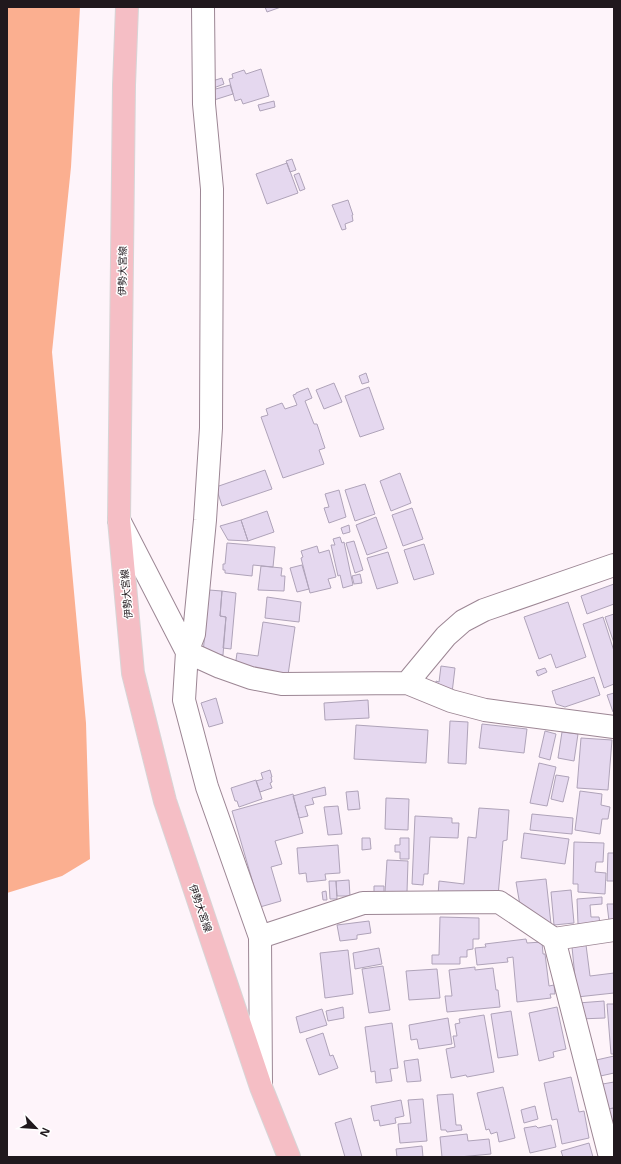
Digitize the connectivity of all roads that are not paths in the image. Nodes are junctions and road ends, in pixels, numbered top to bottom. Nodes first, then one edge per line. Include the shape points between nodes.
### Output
1 (127, 7) edge
2 (203, 7) edge
3 (119, 520) junction
4 (614, 565) edge
5 (186, 652) junction
6 (407, 683) junction
7 (614, 727) edge
8 (614, 930) edge
9 (260, 938) junction
10 (554, 938) junction
11 (262, 1087) junction
12 (289, 1157) edge
13 (610, 1157) edge

1 - 3 main road, 伊勢大宮線
2 - 5 street via 204,104 212,189 210,428 205,520 194,634
3 - 5 street
3 - 11 main road, 伊勢大宮線 via 133,673 165,801
4 - 6 street via 484,610 463,621 446,636
5 - 6 street via 251,678 282,684
5 - 9 street via 184,700 207,787
6 - 7 street via 485,710
8 - 10 street
9 - 10 street via 363,903 499,902
9 - 11 street
10 - 13 street
11 - 12 main road, 伊勢大宮線

